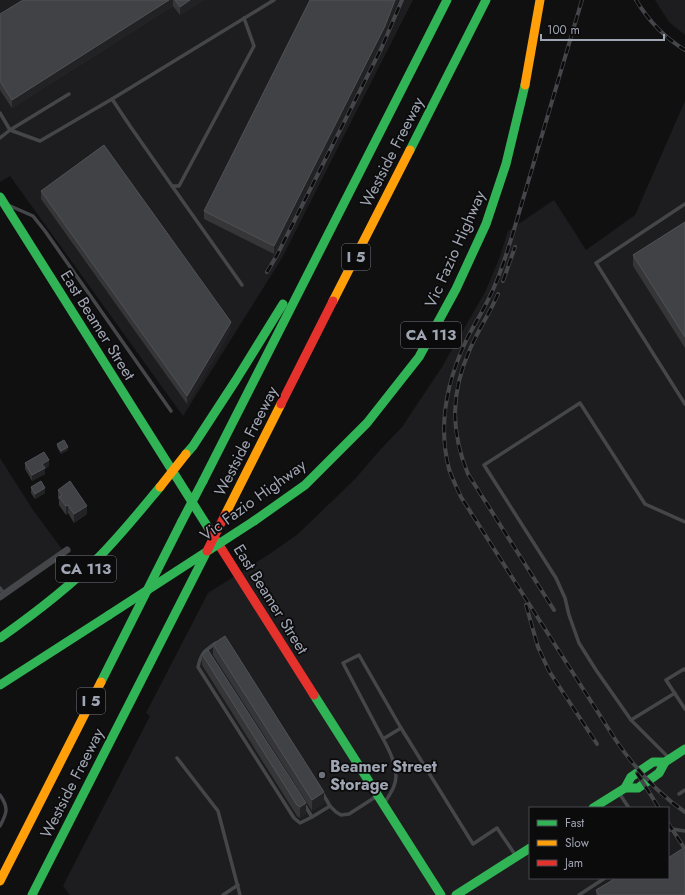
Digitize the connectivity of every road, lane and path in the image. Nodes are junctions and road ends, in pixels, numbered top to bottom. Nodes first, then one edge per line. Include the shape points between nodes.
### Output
1 (274, 0) edge
2 (447, 0) edge
3 (486, 0) edge
4 (540, 0) edge
5 (244, 18) junction
6 (69, 94) dead end
7 (112, 99) junction
8 (0, 113) edge
9 (10, 130) junction
10 (0, 138) edge
11 (172, 186) junction
12 (2, 200) edge
13 (685, 204) edge
14 (322, 246) junction
15 (242, 286) dead end
16 (685, 404) edge
17 (171, 411) dead end
18 (685, 522) edge
19 (67, 550) dead end
20 (1, 593) edge
21 (0, 638) edge
22 (222, 641) edge
23 (205, 650) junction
24 (210, 657) edge
25 (685, 670) edge
26 (0, 685) edge
27 (675, 693) junction
28 (685, 709) edge
29 (631, 720) junction
30 (401, 728) junction
31 (383, 739) junction
32 (685, 749) edge
33 (176, 758) dead end
34 (668, 760) junction
35 (621, 790) junction
36 (685, 790) edge
37 (321, 792) edge
38 (0, 794) edge
39 (679, 794) dead end
40 (378, 796) junction
41 (303, 804) edge
42 (383, 804) junction
43 (330, 806) junction
44 (595, 807) edge
45 (629, 807) edge
46 (312, 817) junction
47 (0, 826) edge
48 (669, 830) edge
49 (685, 831) edge
50 (529, 849) edge
51 (516, 857) junction
52 (603, 879) edge
53 (0, 881) edge
54 (238, 886) junction
55 (580, 894) edge
56 (32, 895) edge
57 (223, 895) edge
58 (240, 895) edge
59 (441, 895) edge
60 (456, 895) edge

1 - 5 lane
2 - 14 main road, Westside Freeway / I 5
3 - 56 main road, Westside Freeway / I 5, bridge
4 - 26 main road, Vic Fazio Highway / CA 113, bridge via 521,102 506,164 486,224 456,289 419,358 367,423 305,485 254,521
5 - 7 lane
5 - 11 lane via 254,46 179,186
6 - 9 lane
7 - 9 lane via 40,141
7 - 11 lane
8 - 9 lane
9 - 10 lane
11 - 15 lane
12 - 17 lane via 33,216
12 - 40 main road, East Beamer Street
13 - 16 lane via 596,263
14 - 21 main road, CA 113, bridge via 186,454 129,525 72,582
14 - 53 main road, Westside Freeway / I 5, bridge
18 - 29 lane via 645,504 580,403 484,466 556,578 579,643
19 - 20 street
22 - 23 lane
23 - 24 lane
23 - 46 lane via 198,667 294,818 300,823
25 - 27 lane via 666,680
27 - 28 lane
27 - 29 lane
29 - 34 lane
30 - 31 lane
30 - 31 lane via 359,655 344,663
30 - 51 lane via 473,844 497,828
31 - 42 lane via 395,764 396,777 394,788
32 - 34 main road
33 - 54 lane via 218,811
34 - 35 main road via 653,762 631,776
34 - 35 main road via 659,773 638,788
35 - 44 main road
35 - 45 lane
36 - 39 lane
37 - 43 lane
38 - 47 lane via 7,810
40 - 42 main road, East Beamer Street
40 - 43 lane via 348,814 341,815
41 - 46 lane
42 - 59 main road, East Beamer Street
43 - 46 lane
48 - 49 lane
50 - 51 main road
51 - 60 main road
52 - 55 lane
54 - 57 lane
54 - 58 lane

